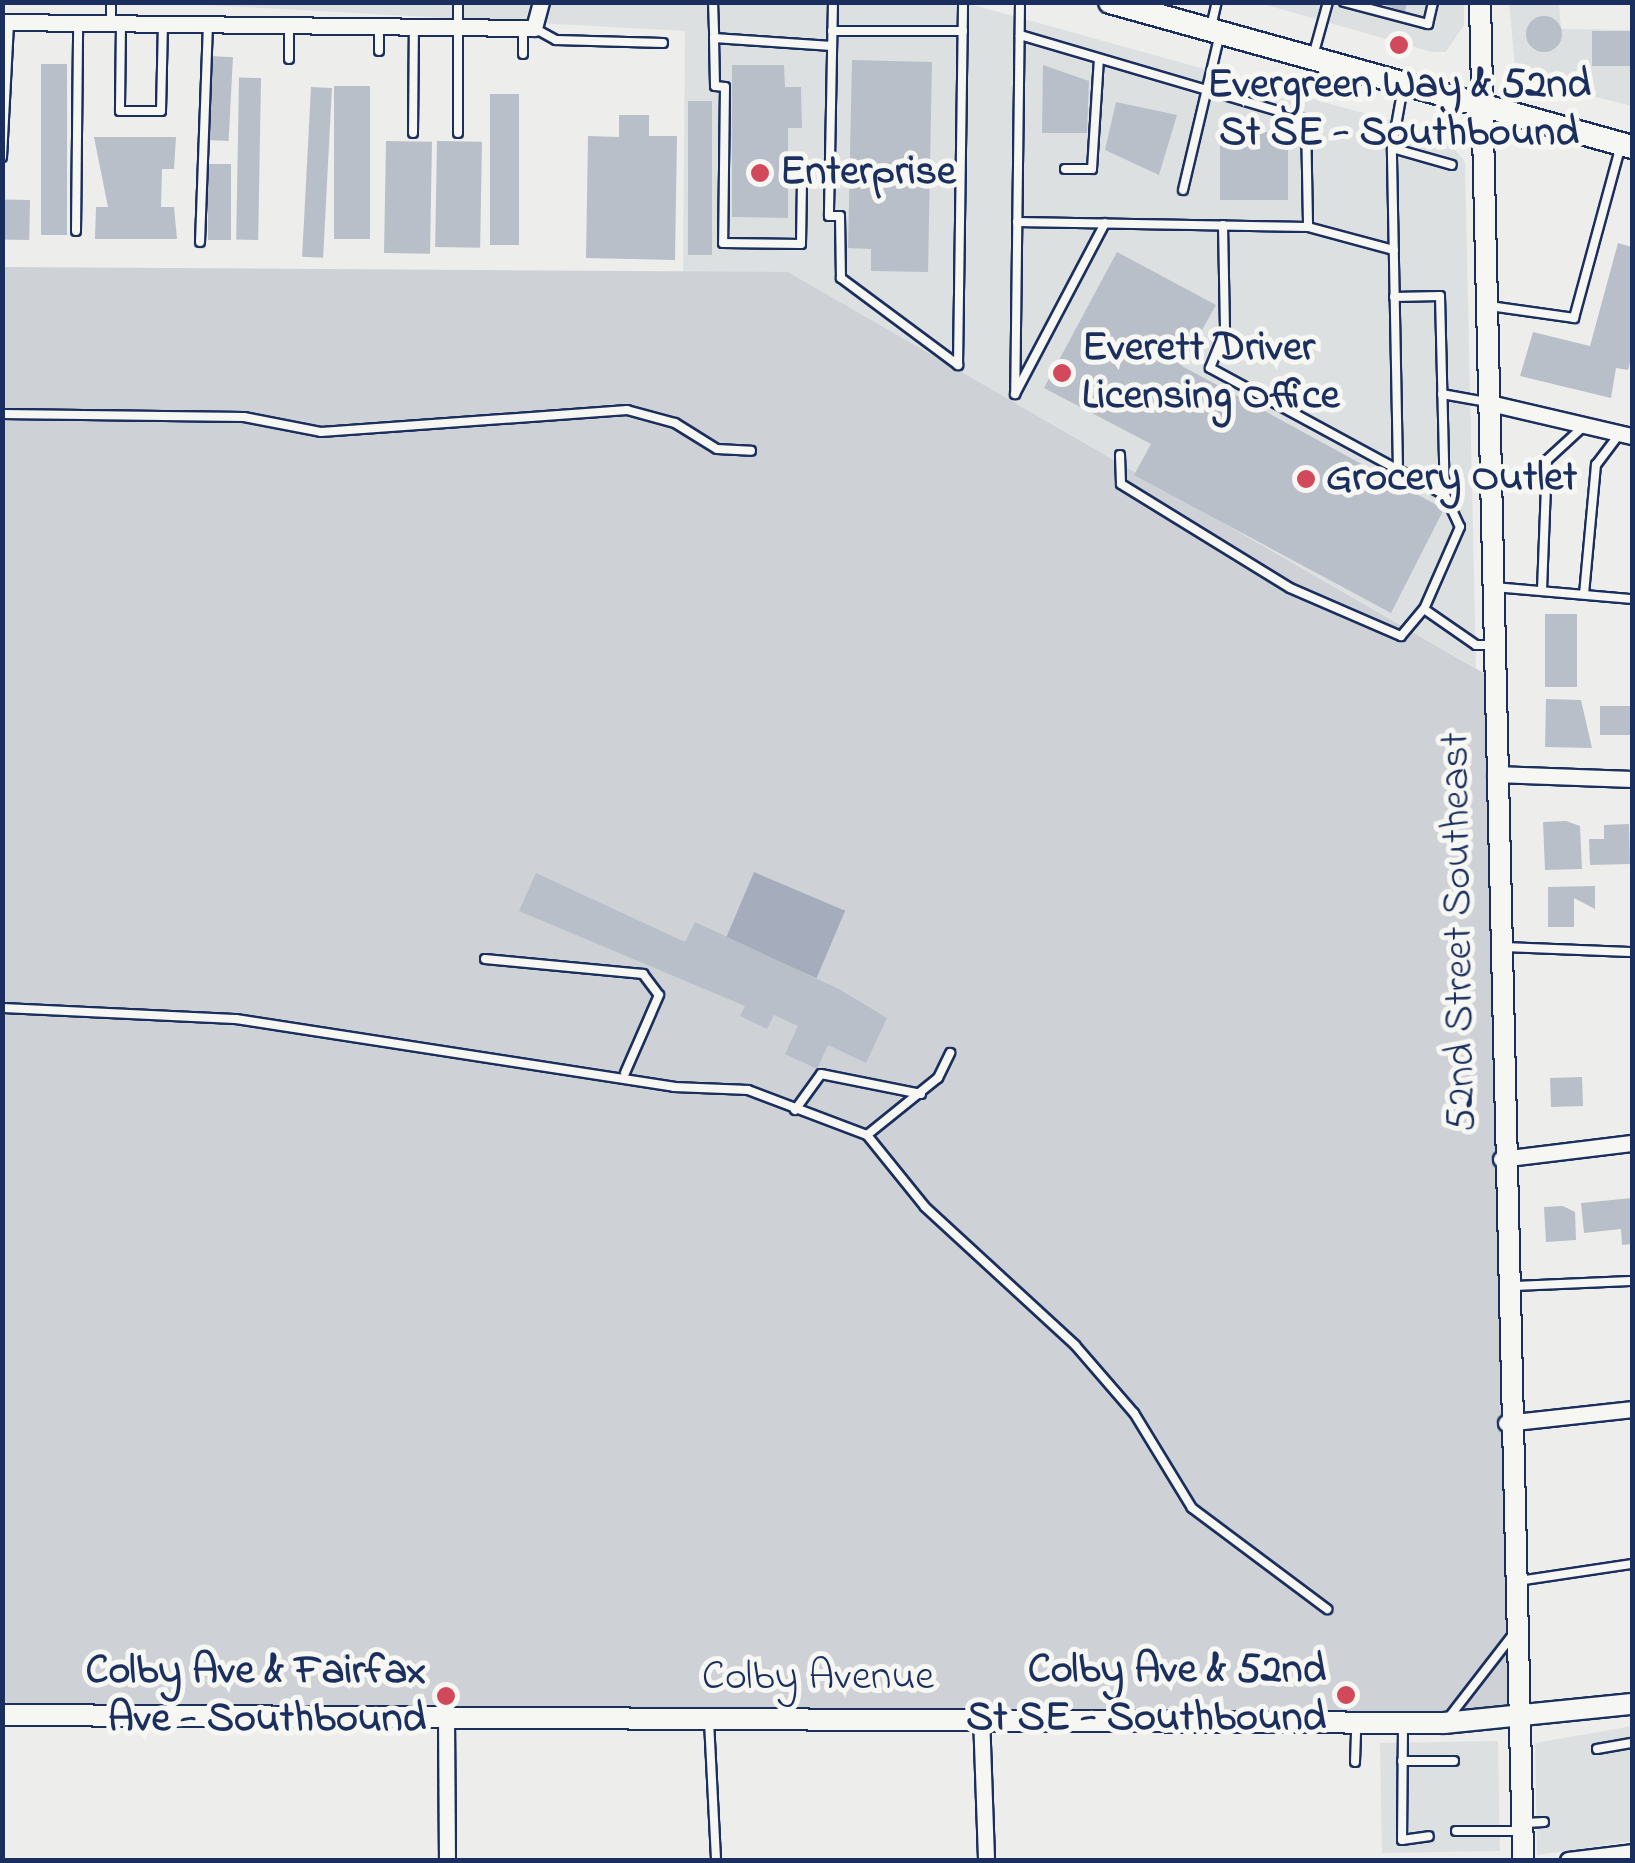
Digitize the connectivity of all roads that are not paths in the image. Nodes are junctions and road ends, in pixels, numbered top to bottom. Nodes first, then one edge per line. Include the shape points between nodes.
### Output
1 (111, 2) edge
2 (458, 2) edge
3 (541, 2) edge
4 (713, 2) edge
5 (833, 2) edge
6 (963, 2) edge
7 (1020, 2) edge
8 (1217, 2) edge
9 (1328, 2) edge
10 (1344, 2) edge
11 (1433, 2) edge
12 (1480, 2) edge
13 (1121, 4) edge
14 (6, 22) edge
15 (78, 22) junction
16 (116, 23) junction
17 (163, 24) junction
18 (208, 24) junction
19 (289, 25) junction
20 (379, 26) junction
21 (414, 27) junction
22 (456, 28) junction
23 (529, 28) junction
24 (832, 30) junction
25 (963, 31) junction
26 (1215, 33) junction
27 (1020, 36) junction
28 (714, 38) junction
29 (663, 43) dead end
30 (832, 46) junction
31 (379, 51) dead end
32 (523, 54) dead end
33 (289, 59) dead end
34 (1099, 59) junction
35 (1312, 61) junction
36 (1404, 87) junction
37 (1207, 90) junction
38 (1482, 109) junction
39 (413, 133) dead end
40 (458, 133) dead end
41 (1627, 146) edge
42 (1392, 148) junction
43 (2, 158) edge
44 (1452, 165) dead end
45 (1066, 169) dead end
46 (802, 182) dead end
47 (1183, 190) dead end
48 (1017, 222) junction
49 (1104, 223) junction
50 (1223, 225) junction
51 (1308, 227) junction
52 (76, 230) dead end
53 (200, 242) dead end
54 (1394, 250) junction
55 (1394, 297) junction
56 (1490, 306) junction
57 (1442, 394) junction
58 (1494, 404) junction
59 (2, 414) edge
60 (1586, 425) junction
61 (1626, 434) edge
62 (750, 451) dead end
63 (1120, 455) dead end
64 (1398, 470) junction
65 (1445, 495) junction
66 (1494, 587) junction
67 (1542, 590) junction
68 (1584, 594) junction
69 (1632, 599) edge
70 (1424, 609) junction
71 (1494, 644) junction
72 (1495, 774) junction
73 (1632, 779) edge
74 (1498, 947) junction
75 (1632, 952) edge
76 (485, 959) dead end
77 (2, 1008) edge
78 (950, 1053) dead end
79 (625, 1073) junction
80 (920, 1094) junction
81 (796, 1110) junction
82 (867, 1135) junction
83 (1632, 1143) edge
84 (1501, 1159) junction
85 (1632, 1281) edge
86 (1504, 1286) junction
87 (1632, 1409) edge
88 (1506, 1424) junction
89 (1632, 1564) edge
90 (1513, 1582) junction
91 (1327, 1609) dead end
92 (1515, 1628) junction
93 (1632, 1704) edge
94 (981, 1714) junction
95 (2, 1715) edge
96 (709, 1717) junction
97 (1356, 1717) junction
98 (446, 1718) junction
99 (1402, 1718) junction
100 (1519, 1718) junction
101 (1444, 1723) junction
102 (1632, 1743) edge
103 (1597, 1749) dead end
104 (1402, 1761) junction
105 (1454, 1761) dead end
106 (1355, 1762) dead end
107 (1544, 1822) dead end
108 (1522, 1827) junction
109 (1456, 1831) dead end
110 (1430, 1836) dead end
111 (1632, 1852) edge
112 (447, 1860) edge
113 (716, 1860) edge
114 (986, 1860) edge
115 (1522, 1860) edge
116 (1568, 1860) edge

1 - 16 lane
2 - 22 lane
3 - 23 street
4 - 28 lane
5 - 24 lane
6 - 25 lane
7 - 27 lane
8 - 26 lane
9 - 35 lane
10 - 11 lane via 1428,24
12 - 38 street, 52nd Street Southeast
13 - 26 main road
14 - 15 street
14 - 43 lane
15 - 16 street
15 - 52 lane
16 - 17 street
16 - 17 lane via 120,111 162,112
17 - 18 street
18 - 19 street
18 - 53 lane
19 - 20 street
19 - 33 lane
20 - 21 street
20 - 31 lane
21 - 22 street
21 - 39 lane
22 - 23 street
22 - 40 lane
23 - 29 lane via 556,40
23 - 32 lane
24 - 25 lane
24 - 30 lane
25 - 30 lane via 958,365 841,278 840,216 829,216
26 - 35 main road
26 - 37 lane
27 - 34 lane
27 - 48 lane
28 - 30 lane
28 - 46 lane via 714,86 725,86 723,243 801,244
34 - 37 lane
34 - 45 lane via 1092,169
35 - 36 main road
36 - 38 main road
36 - 42 lane
37 - 47 lane
37 - 51 lane via 1306,119
38 - 41 main road
38 - 56 street, 52nd Street Southeast
41 - 56 lane via 1574,318
42 - 44 lane
42 - 54 lane
48 - 49 lane
48 - 49 lane via 1015,394
49 - 50 lane
50 - 51 lane
50 - 64 lane via 1225,331 1210,368
51 - 54 lane
54 - 55 lane
55 - 57 lane via 1440,296
55 - 64 lane
56 - 58 street, 52nd Street Southeast
57 - 58 lane
57 - 65 lane
58 - 60 street
58 - 66 street, 52nd Street Southeast
59 - 62 lane via 244,417 321,432 627,410 675,423 717,449
60 - 61 street
60 - 67 lane via 1547,460
61 - 68 lane via 1596,465
63 - 70 lane via 1121,484 1290,588 1401,636
64 - 65 lane
65 - 70 lane via 1460,527
66 - 67 lane
66 - 71 street, 52nd Street Southeast
67 - 68 lane
68 - 69 lane
70 - 71 lane via 1476,645
71 - 72 street, 52nd Street Southeast
72 - 73 street
72 - 74 street, 52nd Street Southeast
74 - 75 lane
74 - 84 street, 52nd Street Southeast
76 - 79 lane via 643,974 659,995
77 - 79 lane via 236,1019
78 - 80 lane
79 - 81 lane via 674,1088 758,1092
80 - 81 lane via 822,1074
80 - 82 lane
81 - 82 lane
82 - 91 lane via 924,1207 1122,1400 1192,1508
83 - 84 street
84 - 86 street, 52nd Street Southeast
85 - 86 lane
86 - 88 street, 52nd Street Southeast
87 - 88 street
88 - 90 street, 52nd Street Southeast
89 - 90 lane
90 - 92 street, 52nd Street Southeast
92 - 100 street, 52nd Street Southeast
92 - 101 lane
93 - 100 street, Colby Avenue
94 - 96 street, Colby Avenue
94 - 97 street, Colby Avenue
94 - 114 street
95 - 98 street, Colby Avenue
96 - 98 street, Colby Avenue
96 - 113 lane
97 - 99 street, Colby Avenue
97 - 106 lane
98 - 112 street
99 - 101 street, Colby Avenue
99 - 104 lane
100 - 101 street, Colby Avenue
100 - 108 street, 52nd Street Southeast
102 - 103 lane
104 - 105 lane
104 - 110 lane via 1402,1840
107 - 108 lane
108 - 109 lane
108 - 115 street, 52nd Street Southeast
111 - 116 street

